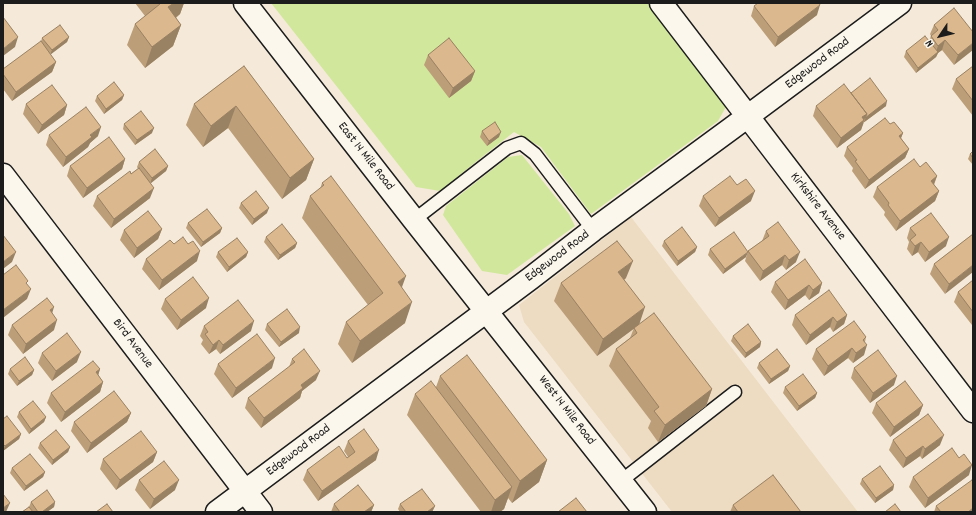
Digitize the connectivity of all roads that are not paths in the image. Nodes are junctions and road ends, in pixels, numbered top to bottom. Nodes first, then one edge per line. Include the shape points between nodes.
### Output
1 (245, 3) edge
2 (661, 3) edge
3 (900, 3) edge
4 (747, 117) junction
5 (3, 175) edge
6 (414, 220) junction
7 (593, 230) junction
8 (486, 310) junction
9 (736, 392) dead end
10 (973, 411) edge
11 (621, 481) junction
12 (245, 491) junction
13 (217, 512) edge
14 (261, 512) edge
15 (646, 512) edge

1 - 6 street, East 14 Mile Road
2 - 4 street, Kirkshire Avenue
3 - 4 street, Edgewood Road
4 - 7 street, Edgewood Road
4 - 10 street, Kirkshire Avenue
5 - 12 street, Bird Avenue
6 - 7 lane via 507,148 521,143 536,154
6 - 8 street, East 14 Mile Road
7 - 8 street, Edgewood Road
8 - 11 street, West 14 Mile Road
8 - 12 street, Edgewood Road
9 - 11 lane
11 - 15 street, West 14 Mile Road
12 - 13 street, Edgewood Road
12 - 14 street, Bird Avenue

